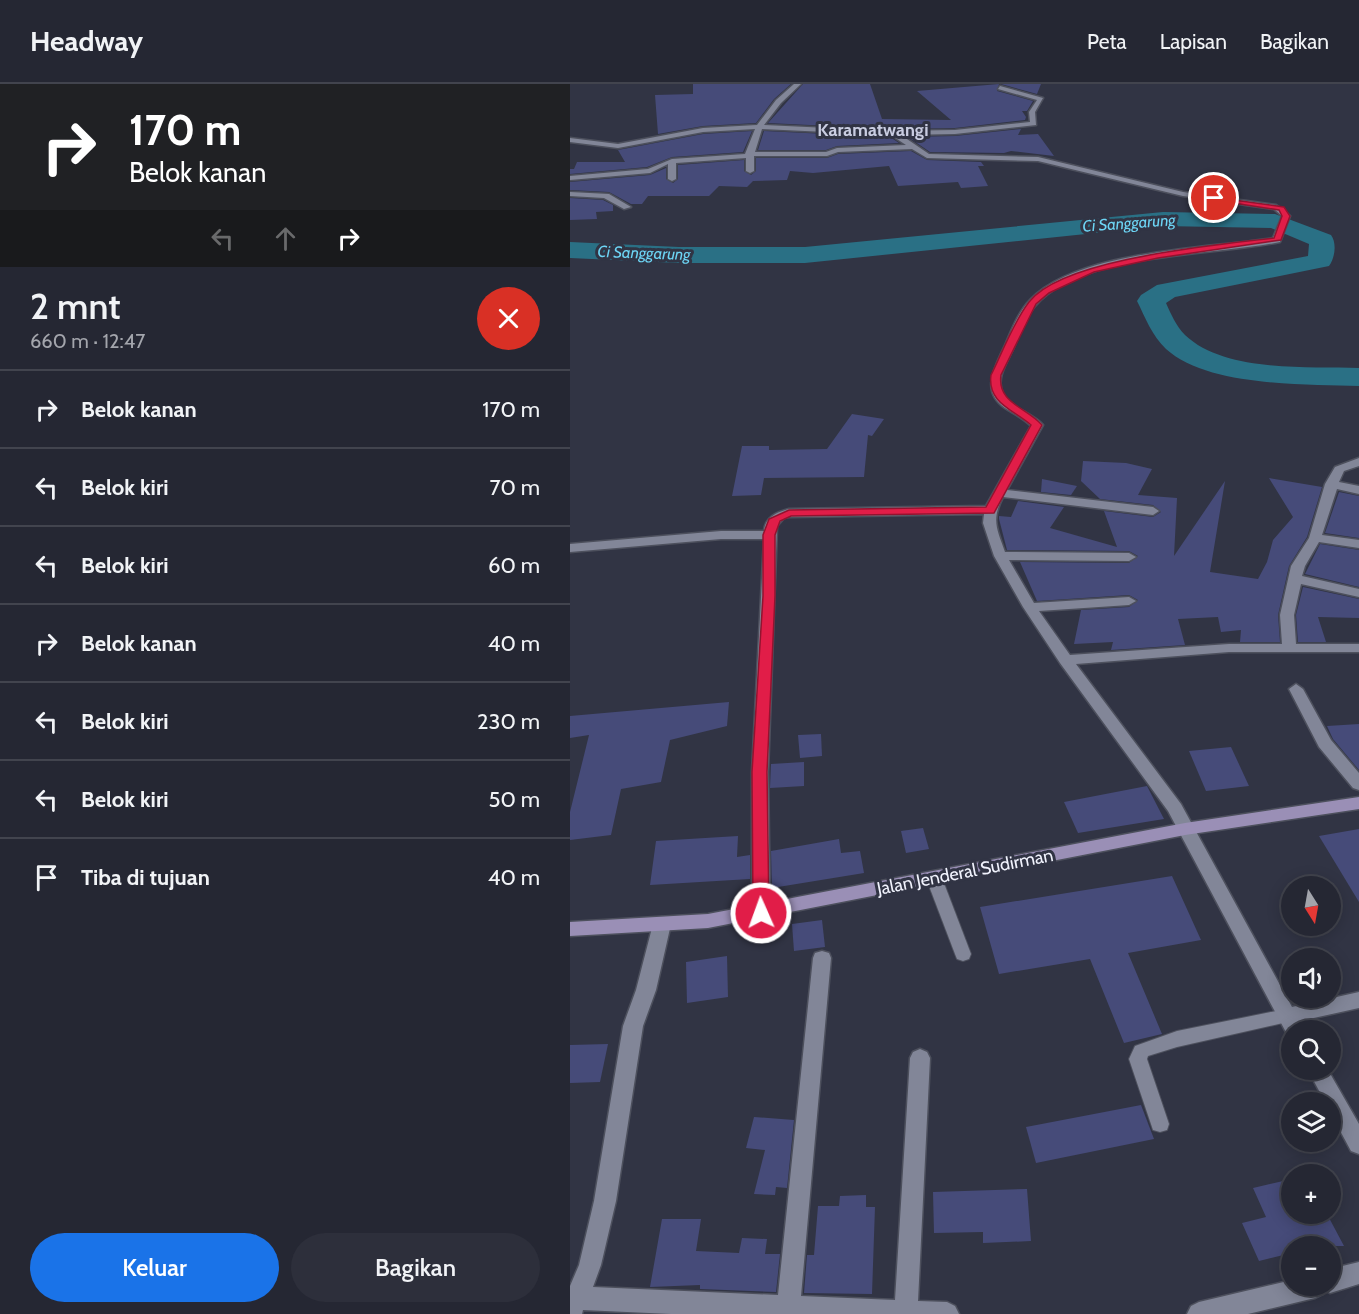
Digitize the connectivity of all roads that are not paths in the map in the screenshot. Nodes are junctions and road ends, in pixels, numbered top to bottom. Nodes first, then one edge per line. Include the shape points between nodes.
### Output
1 (798, 84) edge
2 (1000, 88) dead end
3 (758, 127) junction
4 (893, 133) junction
5 (570, 140) edge
6 (911, 147) junction
7 (749, 155) junction
8 (672, 161) junction
9 (750, 171) dead end
10 (570, 178) edge
11 (672, 179) dead end
12 (570, 194) edge
13 (627, 207) dead end
14 (1359, 462) edge
15 (1331, 484) junction
16 (1359, 490) edge
17 (998, 493) junction
18 (990, 510) junction
19 (1153, 511) dead end
20 (769, 535) junction
21 (1315, 538) junction
22 (1359, 544) edge
23 (570, 548) edge
24 (1000, 556) junction
25 (1129, 556) dead end
26 (1296, 579) junction
27 (1359, 593) edge
28 (1129, 602) dead end
29 (1030, 607) junction
30 (1283, 648) junction
31 (1359, 648) edge
32 (1065, 660) junction
33 (1296, 689) dead end
34 (1359, 784) edge
35 (1352, 804) edge
36 (1185, 829) junction
37 (934, 878) junction
38 (761, 913) junction
39 (662, 924) junction
40 (570, 929) edge
41 (963, 954) dead end
42 (822, 958) dead end
43 (1359, 1000) edge
44 (1289, 1020) edge
45 (1300, 1020) edge
46 (1281, 1024) edge
47 (920, 1058) dead end
48 (1324, 1080) edge
49 (1160, 1124) dead end
50 (1359, 1144) edge
51 (1359, 1273) edge
52 (1341, 1278) edge
53 (1281, 1294) edge
54 (572, 1304) edge
55 (789, 1311) edge
56 (906, 1312) junction
57 (947, 1314) edge
58 (1199, 1314) edge

1 - 3 street
2 - 4 street via 1041,99 1032,112 1033,125
3 - 4 street
3 - 5 street via 703,130 618,146
3 - 7 street
4 - 6 street
6 - 7 street
6 - 17 street via 934,157 1038,159 1183,194 1276,207 1286,216 1277,240 1106,267 1074,277 1039,296 1028,309 996,375 994,386 1001,400 1037,425
7 - 8 street
7 - 9 street
8 - 10 street via 650,171
8 - 11 street
12 - 13 street via 606,196
14 - 15 street via 1340,470
15 - 16 street
15 - 21 street
17 - 18 street
17 - 19 street
18 - 20 street via 789,513 775,519
18 - 24 street via 989,523
20 - 23 street via 721,535
20 - 38 street via 759,811
21 - 22 street
21 - 26 street via 1298,566
24 - 25 street
24 - 29 street
26 - 27 street
26 - 30 street
28 - 29 street
29 - 32 street
30 - 31 street
30 - 32 street via 1186,649
32 - 36 street via 1157,783
33 - 34 street via 1325,743
35 - 36 main road, Jalan Jenderal Sudirman
36 - 37 main road, Jalan Jenderal Sudirman
36 - 44 street
37 - 38 main road, Jalan Jenderal Sudirman
37 - 41 lane
38 - 39 main road, Jalan Jenderal Sudirman
39 - 40 main road, Jalan Jenderal Sudirman
39 - 54 street via 633,1026 605,1201 590,1265
42 - 55 street
43 - 45 street
46 - 49 lane via 1168,1041 1141,1051 1138,1059
47 - 56 street
48 - 50 street
51 - 52 street
53 - 58 street
54 - 55 street
55 - 56 street
56 - 57 street

